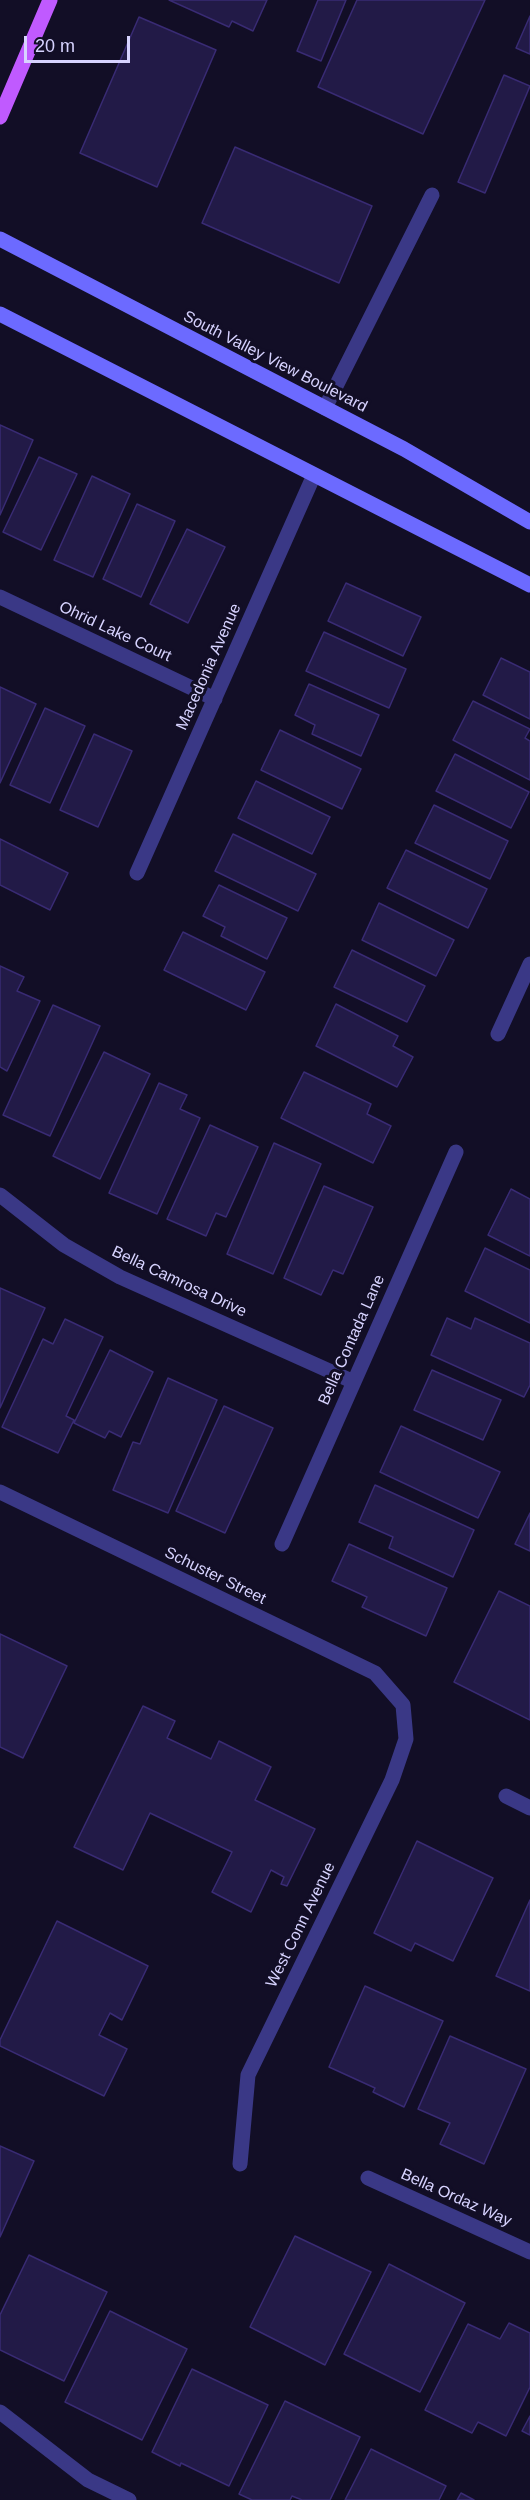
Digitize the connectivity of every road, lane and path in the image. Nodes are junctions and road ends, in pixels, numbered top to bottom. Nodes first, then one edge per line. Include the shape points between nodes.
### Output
1 (50, 0) edge
2 (0, 117) edge
3 (432, 195) dead end
4 (0, 239) edge
5 (0, 314) edge
6 (325, 408) junction
7 (314, 476) junction
8 (530, 522) edge
9 (530, 585) edge
10 (0, 597) edge
11 (215, 699) junction
12 (137, 873) dead end
13 (530, 964) edge
14 (498, 1034) dead end
15 (456, 1152) dead end
16 (0, 1195) edge
17 (354, 1382) junction
18 (0, 1492) edge
19 (282, 1544) dead end
20 (403, 1706) joint
21 (507, 1796) dead end
22 (530, 1808) edge
23 (240, 2164) dead end
24 (368, 2178) dead end
25 (530, 2252) edge
26 (0, 2412) edge
27 (129, 2500) edge

1 - 2 main road
3 - 6 street
4 - 6 main road, South Valley View Boulevard
5 - 7 main road
6 - 8 main road, South Valley View Boulevard
7 - 9 main road
7 - 11 street, Macedonia Avenue
10 - 11 street, Ohrid Lake Court
11 - 12 street, Macedonia Avenue
13 - 14 street
15 - 17 street, Bella Contada Lane
16 - 17 street, Bella Camrosa Drive via 64,1245 120,1277
17 - 19 street, Bella Contada Lane
18 - 20 street, Schuster Street via 375,1673
20 - 23 street, West Conn Avenue via 406,1739 392,1780 248,2075
21 - 22 street
24 - 25 street, Bella Ordaz Way
26 - 27 street via 88,2480

